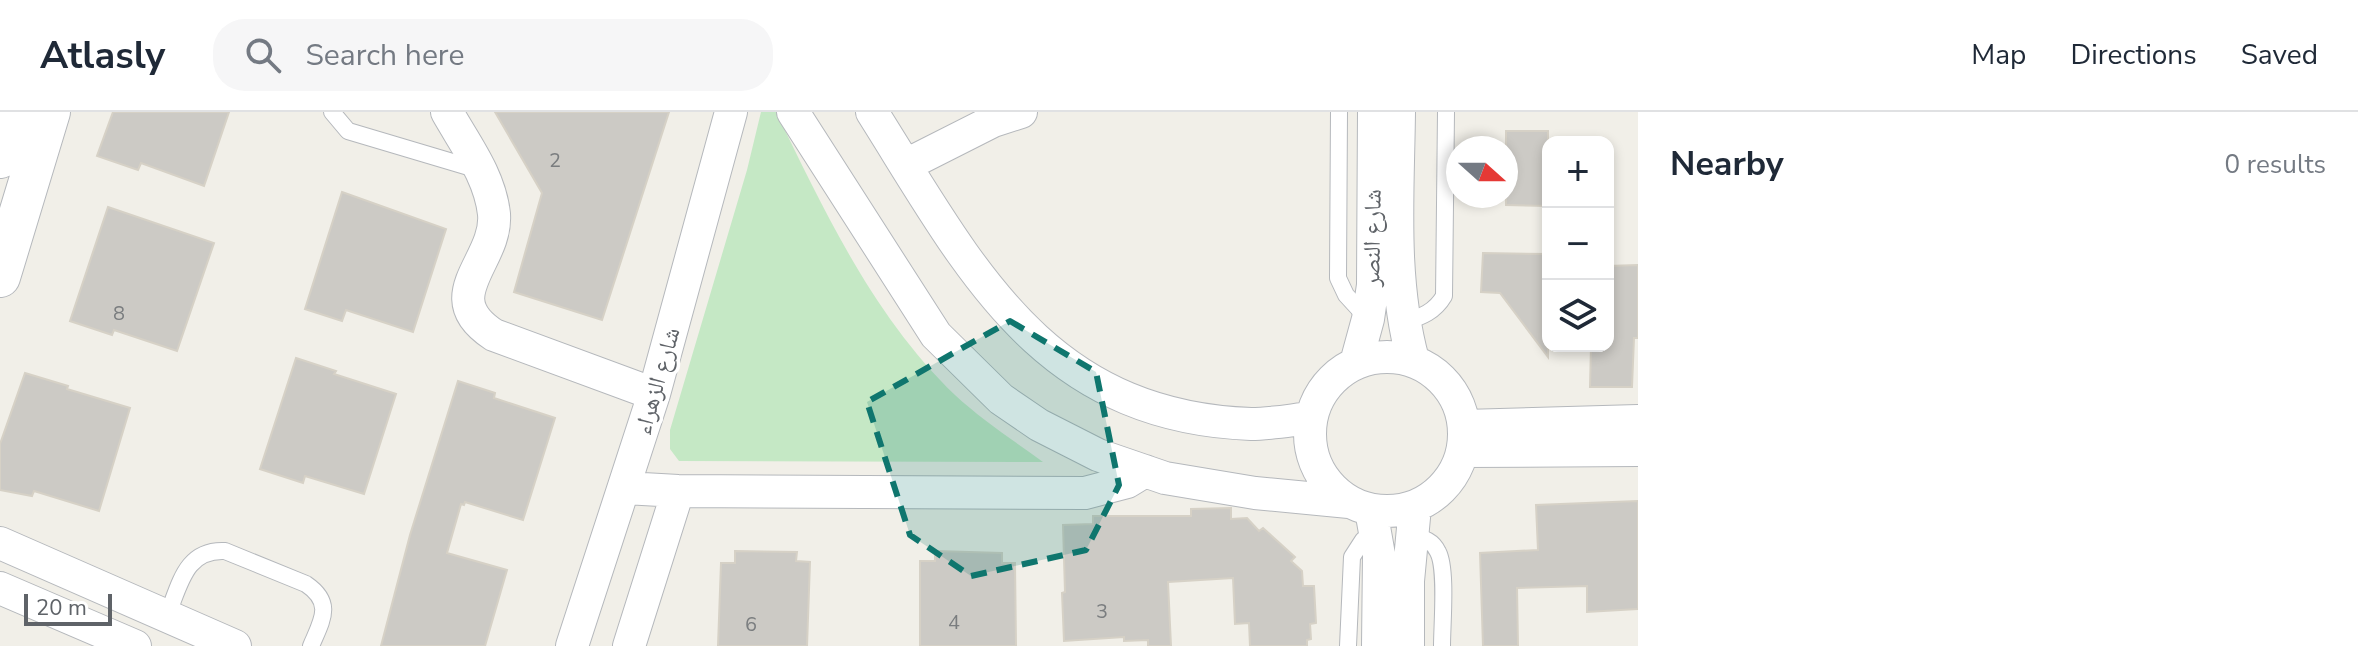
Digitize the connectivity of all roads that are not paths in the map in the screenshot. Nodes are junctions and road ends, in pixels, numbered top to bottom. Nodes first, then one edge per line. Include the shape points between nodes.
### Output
1 (14, 112) edge
2 (50, 112) edge
3 (332, 112) edge
4 (447, 112) edge
5 (793, 112) edge
6 (872, 112) edge
7 (1021, 112) edge
8 (1339, 112) edge
9 (1374, 112) edge
10 (1399, 112) edge
11 (1446, 112) edge
12 (722, 120) edge
13 (0, 158) edge
14 (906, 165) junction
15 (480, 170) junction
16 (0, 277) edge
17 (1368, 319) junction
18 (1403, 323) junction
19 (1413, 360) junction
20 (1356, 363) junction
21 (654, 394) junction
22 (1311, 418) junction
23 (1638, 421) edge
24 (1464, 438) junction
25 (1638, 450) edge
26 (1145, 471) junction
27 (625, 488) junction
28 (678, 491) junction
29 (1366, 516) junction
30 (1414, 521) junction
31 (0, 543) edge
32 (0, 588) edge
33 (167, 616) junction
34 (135, 646) edge
35 (235, 646) edge
36 (311, 646) edge
37 (572, 646) edge
38 (629, 646) edge
39 (1348, 646) edge
40 (1378, 646) edge
41 (1408, 646) edge
42 (1442, 646) edge

1 - 13 street
2 - 16 street
3 - 15 lane via 357,135
4 - 15 street
5 - 26 street via 936,335 1001,399 1039,425 1098,455
6 - 14 street
7 - 14 street
8 - 17 lane via 1338,278
9 - 17 street, شارع النصر via 1374,251
10 - 18 street, شارع النصر via 1397,254
11 - 18 lane via 1444,296 1429,313
12 - 21 street, شارع الزهراء
14 - 22 street via 985,285 1058,360 1124,399 1202,420 1254,424
15 - 21 street via 494,216 489,246 468,290 469,309 478,325
17 - 20 street, شارع النصر
18 - 19 street, شارع النصر
19 - 20 street via 1394,356
19 - 24 street via 1438,375 1457,398
20 - 22 street via 1320,395
21 - 27 street, شارع الزهراء
22 - 29 street via 1311,451 1317,467 1325,481
23 - 24 street
24 - 25 street
24 - 30 street via 1457,469
26 - 28 street via 1127,482 1085,493
26 - 29 street
27 - 28 street
27 - 37 street, شارع الزهراء
28 - 38 street
29 - 30 street via 1386,512
29 - 39 lane via 1363,540 1352,557
29 - 40 street via 1379,555
30 - 41 street
30 - 42 lane via 1442,564
31 - 33 street
32 - 34 street
33 - 35 street
33 - 36 lane via 190,564 212,550 225,551 317,592 324,604

